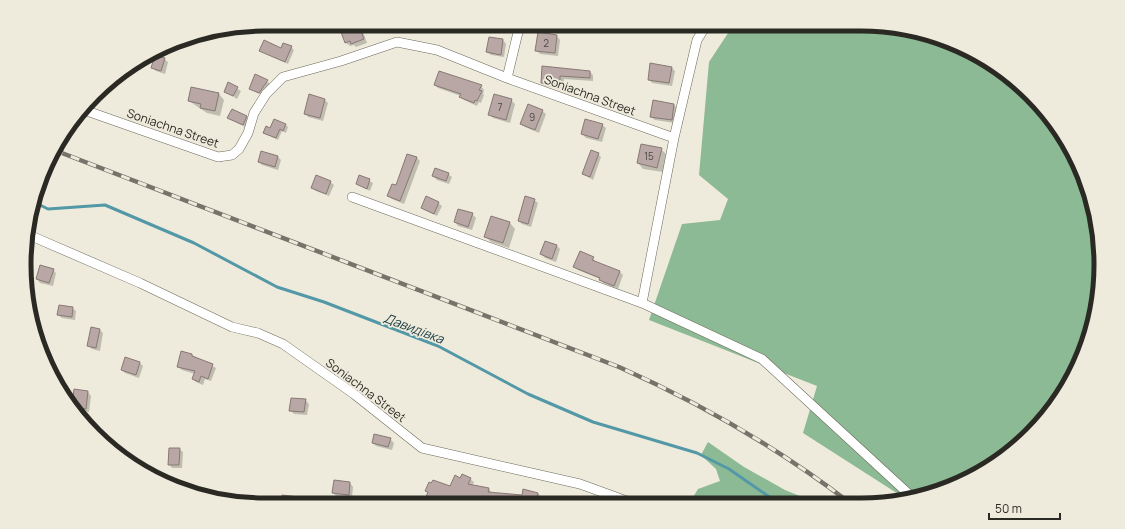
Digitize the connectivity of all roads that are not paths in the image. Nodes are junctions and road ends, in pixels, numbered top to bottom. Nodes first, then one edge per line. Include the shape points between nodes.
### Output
1 (518, 31) edge
2 (703, 31) edge
3 (507, 78) junction
4 (89, 112) edge
5 (674, 138) junction
6 (352, 197) dead end
7 (33, 236) edge
8 (642, 303) junction
9 (907, 494) edge
10 (618, 498) edge

1 - 3 street
2 - 5 street via 697,40
3 - 4 street, Soniachna Street via 437,50 397,42 282,77 266,94 254,113 248,133 239,149 232,155 218,156
3 - 5 street, Soniachna Street
5 - 8 street
6 - 8 street
7 - 10 street, Soniachna Street via 232,327 258,333 283,344 354,394 422,448 580,484
8 - 9 street via 762,358

